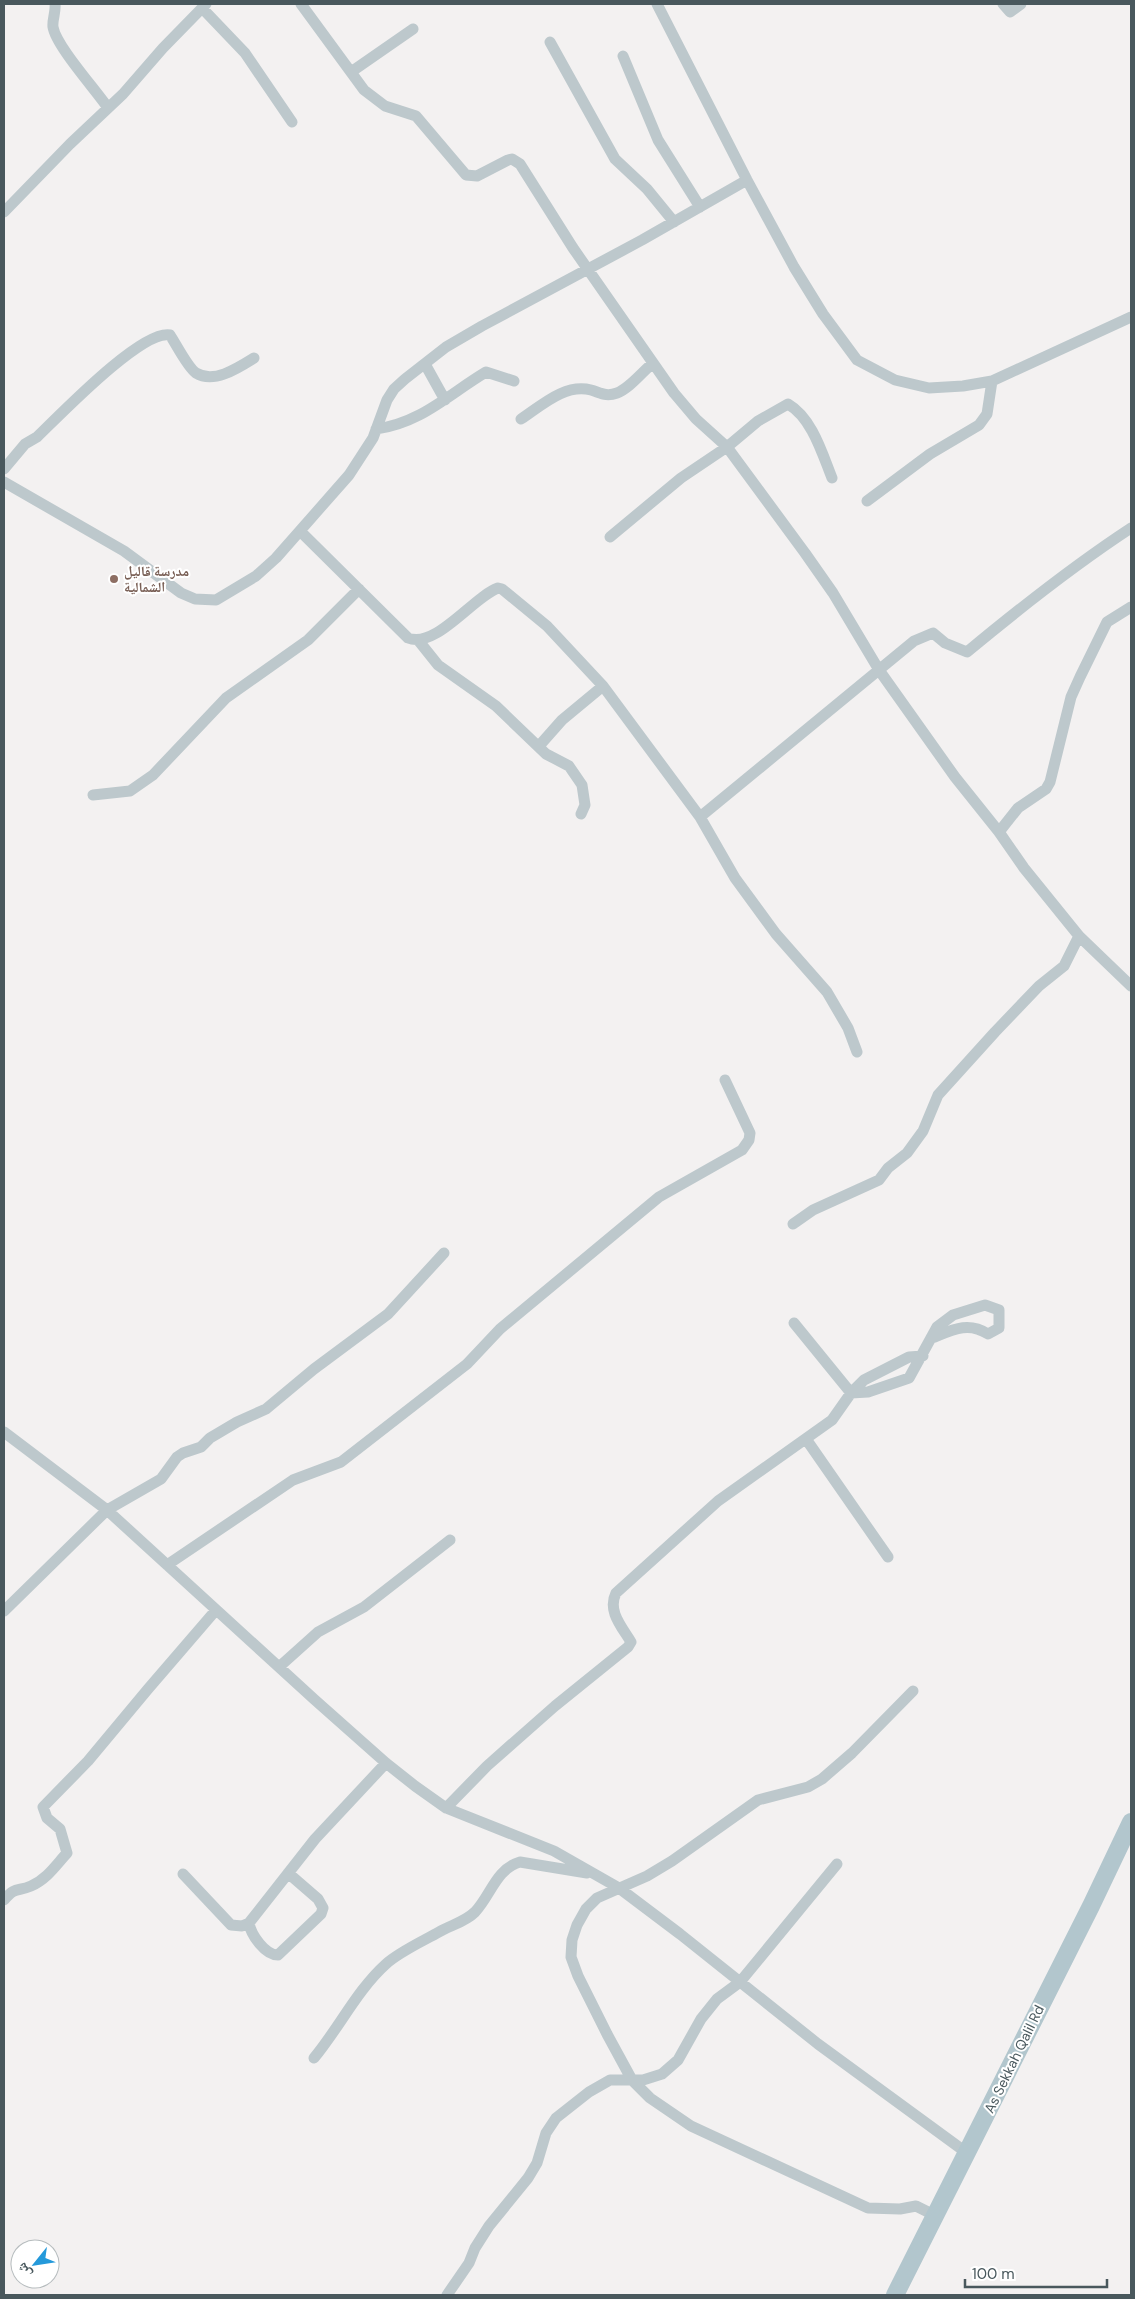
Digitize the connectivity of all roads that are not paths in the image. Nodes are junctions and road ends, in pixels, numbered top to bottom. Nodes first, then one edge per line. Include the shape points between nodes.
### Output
1 (55, 4) edge
2 (301, 4) edge
3 (657, 4) edge
4 (1003, 4) edge
5 (1021, 4) edge
6 (204, 6) edge
7 (413, 29) dead end
8 (550, 42) dead end
9 (623, 56) dead end
10 (351, 72) junction
11 (108, 108) junction
12 (292, 122) dead end
13 (747, 180) junction
14 (700, 207) junction
15 (4, 212) edge
16 (674, 222) junction
17 (588, 269) junction
18 (1131, 317) edge
19 (254, 358) dead end
20 (652, 363) junction
21 (425, 364) junction
22 (514, 381) dead end
23 (992, 381) junction
24 (445, 400) junction
25 (521, 419) dead end
26 (376, 429) junction
27 (727, 447) junction
28 (4, 469) edge
29 (832, 478) dead end
30 (4, 482) edge
31 (867, 501) dead end
32 (1131, 528) edge
33 (300, 531) junction
34 (610, 538) dead end
35 (359, 589) junction
36 (1131, 607) edge
37 (418, 640) junction
38 (879, 670) junction
39 (603, 686) junction
40 (539, 746) junction
41 (92, 795) dead end
42 (581, 814) dead end
43 (700, 817) junction
44 (999, 832) junction
45 (1079, 936) junction
46 (1131, 986) edge
47 (857, 1052) dead end
48 (725, 1080) dead end
49 (793, 1224) dead end
50 (444, 1253) dead end
51 (794, 1323) dead end
52 (932, 1338) junction
53 (923, 1356) junction
54 (891, 1367) junction
55 (909, 1378) junction
56 (851, 1394) junction
57 (4, 1432) edge
58 (806, 1439) junction
59 (107, 1510) junction
60 (450, 1540) dead end
61 (888, 1557) dead end
62 (167, 1565) junction
63 (216, 1610) junction
64 (4, 1611) edge
65 (279, 1667) junction
66 (913, 1691) dead end
67 (386, 1763) junction
68 (446, 1808) junction
69 (1131, 1822) edge
70 (837, 1864) dead end
71 (288, 1873) junction
72 (183, 1874) dead end
73 (599, 1876) junction
74 (618, 1888) junction
75 (4, 1900) edge
76 (249, 1922) junction
77 (740, 1982) junction
78 (314, 2058) dead end
79 (632, 2080) junction
80 (967, 2153) junction
81 (936, 2216) junction
82 (447, 2295) edge
83 (895, 2295) edge

1 - 11 street via 52,26 55,34
2 - 10 street
3 - 13 street
4 - 5 street via 1010,12
6 - 11 street
6 - 12 street via 245,52
7 - 10 street
8 - 16 street via 615,159 647,189
9 - 14 street via 658,140
10 - 17 street via 374,100 416,116 466,175 477,176 508,160 516,161
11 - 15 street
13 - 14 street
13 - 23 street via 794,267 857,360 894,380 929,388
14 - 16 street
16 - 17 street
17 - 20 street
17 - 21 street via 446,347
18 - 23 street
19 - 28 street via 209,378 195,373 170,335 159,334 120,358 37,437 25,444
20 - 25 street via 620,392 601,395 591,390 576,390 558,394
20 - 27 street via 696,419
21 - 24 street
21 - 26 street via 394,389
22 - 24 street via 486,372
23 - 31 street via 987,414 978,425 930,454
24 - 26 street via 396,426
26 - 33 street via 349,475
27 - 29 street via 758,421 788,404 800,412
27 - 34 street via 680,478
27 - 38 street via 833,593
30 - 33 street via 124,551 181,593 196,599 216,600 240,588 269,564
32 - 38 street via 1024,604 967,652 945,643 933,633 914,641
33 - 35 street
35 - 37 street via 403,635
35 - 41 street via 308,640 226,698 153,775 130,791
36 - 44 street via 1107,622 1080,677 1071,697 1046,789 1018,808
37 - 39 street via 441,630 493,590 502,589 547,626
37 - 40 street via 438,665 496,706
38 - 43 street
38 - 44 street via 955,777
39 - 40 street via 562,720
39 - 43 street
40 - 42 street via 577,775 585,796
43 - 47 street via 741,886 776,934 828,992
44 - 45 street
45 - 46 street
45 - 49 street via 1064,966 1039,986 938,1095 923,1131 908,1154 888,1168 879,1180 813,1210
48 - 62 street via 750,1134 750,1140 742,1150 659,1197 500,1329 467,1364 341,1462 293,1480
50 - 59 street via 388,1314 266,1409 237,1422 201,1447 183,1453 161,1479
51 - 56 street
52 - 52 street via 938,1327 953,1315 985,1305 999,1310 999,1328 988,1334 978,1328 959,1328
52 - 53 street
53 - 54 street via 910,1357
53 - 55 street
54 - 55 street
54 - 56 street via 864,1380
55 - 56 street via 868,1392
56 - 58 street via 832,1420
57 - 59 street
58 - 61 street
58 - 68 street via 718,1501 624,1584 613,1600 613,1610 631,1642 628,1647 555,1706
59 - 62 street
59 - 64 street
60 - 65 street via 364,1607 318,1632
62 - 63 street
63 - 65 street
63 - 75 street via 88,1761 43,1807 47,1818 60,1829 67,1853 45,1877 31,1886 12,1891
65 - 67 street
66 - 74 street via 822,1779 808,1787 758,1800 672,1861
67 - 68 street
67 - 71 street
68 - 73 street via 554,1851
69 - 80 main road, As Sekkah Qalil Rd
70 - 77 street
71 - 76 street
71 - 76 street via 318,1899 323,1908 321,1914 278,1955 271,1954 254,1937
72 - 76 street via 231,1925 242,1926
73 - 74 street
73 - 78 street via 536,1864 512,1864 495,1881 476,1911 466,1919 386,1964
74 - 77 street
74 - 79 street via 598,1898 586,1909 572,1940 571,1957 606,2034
77 - 79 street via 717,2000 701,2019 678,2060 662,2074
77 - 80 street via 818,2044
79 - 81 street via 650,2098 690,2126 868,2208 916,2206
79 - 82 street via 610,2080 556,2118 546,2133 537,2163 528,2178 489,2226
80 - 81 main road, As Sekkah Qalil Rd
81 - 83 main road, As Sekkah Qalil Rd

